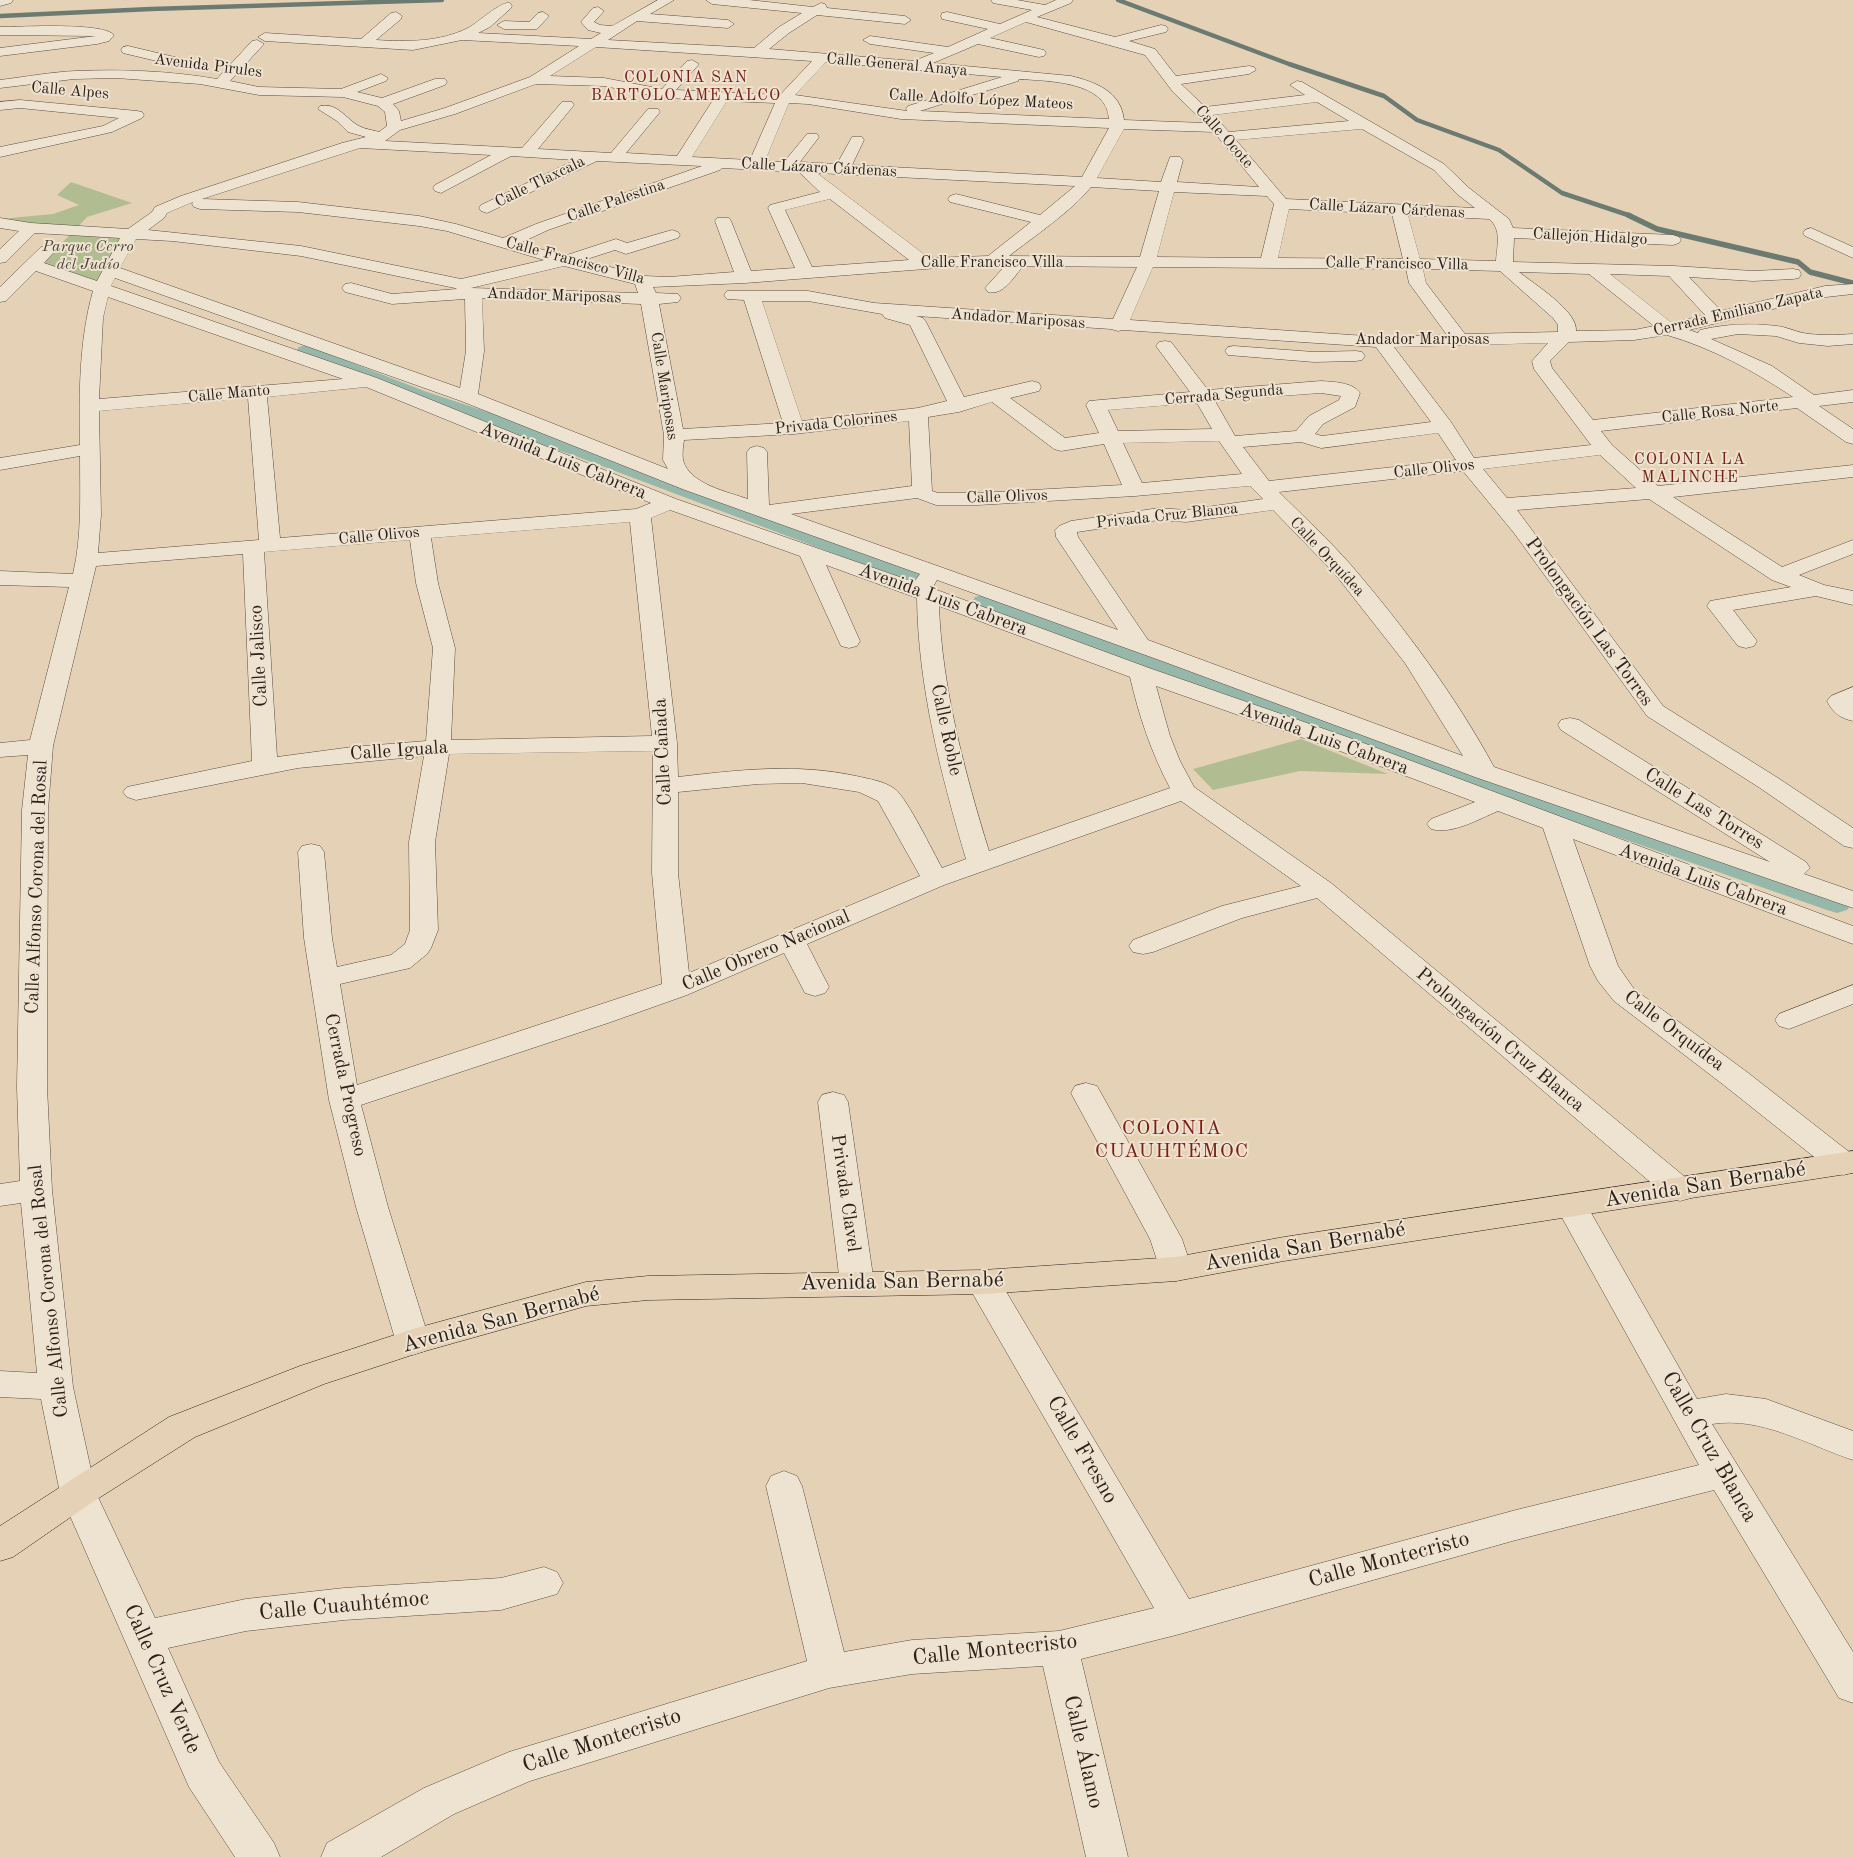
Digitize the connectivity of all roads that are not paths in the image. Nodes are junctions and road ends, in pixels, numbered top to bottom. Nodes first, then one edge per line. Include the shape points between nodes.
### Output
1 (7, 0) edge
2 (668, 0) edge
3 (712, 0) edge
4 (830, 0) edge
5 (997, 0) edge
6 (1068, 0) edge
7 (0, 2) edge
8 (506, 6) dead end
9 (1045, 9) junction
10 (816, 10) junction
11 (598, 11) dead end
12 (396, 16) dead end
13 (543, 16) dead end
14 (947, 16) dead end
15 (635, 17) junction
16 (1024, 18) junction
17 (905, 20) dead end
18 (485, 24) junction
19 (728, 24) dead end
20 (277, 27) dead end
21 (999, 28) junction
22 (1161, 29) dead end
23 (616, 30) junction
24 (0, 31) edge
25 (378, 32) junction
26 (1016, 34) dead end
27 (462, 36) junction
28 (974, 39) junction
29 (870, 40) dead end
30 (1115, 41) junction
31 (364, 43) junction
32 (594, 43) junction
33 (128, 50) dead end
34 (0, 52) edge
35 (757, 52) junction
36 (952, 53) junction
37 (1040, 53) dead end
38 (156, 57) junction
39 (820, 59) junction
40 (182, 63) dead end
41 (692, 64) dead end
42 (913, 66) junction
43 (1250, 70) dead end
44 (634, 73) dead end
45 (127, 74) junction
46 (1023, 75) junction
47 (0, 76) edge
48 (381, 78) dead end
49 (535, 80) junction
50 (440, 82) dead end
51 (220, 84) junction
52 (1297, 85) dead end
53 (625, 86) junction
54 (1180, 90) junction
55 (345, 93) junction
56 (82, 94) dead end
57 (665, 94) junction
58 (722, 97) junction
59 (1318, 98) junction
60 (784, 99) junction
61 (383, 104) junction
62 (567, 105) dead end
63 (0, 106) edge
64 (51, 107) junction
65 (325, 109) dead end
66 (653, 112) dead end
67 (1203, 112) junction
68 (900, 115) junction
69 (1118, 123) junction
70 (1364, 124) junction
71 (395, 127) junction
72 (1221, 132) junction
73 (812, 137) dead end
74 (856, 140) dead end
75 (369, 142) junction
76 (0, 152) edge
77 (508, 152) junction
78 (526, 153) junction
79 (593, 157) junction
80 (614, 158) junction
81 (682, 160) junction
82 (1175, 160) dead end
83 (728, 163) junction
84 (756, 164) junction
85 (796, 166) junction
86 (842, 169) junction
87 (1088, 182) junction
88 (1167, 187) junction
89 (441, 188) dead end
90 (834, 193) junction
91 (1276, 198) junction
92 (956, 199) dead end
93 (200, 204) junction
94 (1399, 210) junction
95 (505, 214) dead end
96 (1492, 214) junction
97 (158, 215) junction
98 (524, 221) dead end
99 (723, 221) dead end
100 (1045, 221) junction
101 (0, 223) edge
102 (542, 227) junction
103 (31, 228) junction
104 (67, 231) junction
105 (1506, 233) junction
106 (1811, 233) dead end
107 (131, 234) junction
108 (672, 235) dead end
109 (1673, 240) dead end
110 (505, 243) junction
111 (1853, 253) edge
112 (0, 258) edge
113 (564, 261) junction
114 (991, 262) junction
115 (1018, 262) junction
116 (924, 263) junction
117 (1147, 263) junction
118 (1268, 263) junction
119 (34, 264) junction
120 (1412, 264) junction
121 (1504, 266) junction
122 (1593, 269) junction
123 (1674, 271) junction
124 (806, 273) junction
125 (1793, 274) dead end
126 (106, 279) junction
127 (643, 281) junction
128 (748, 286) junction
129 (351, 288) dead end
130 (467, 288) junction
131 (994, 288) dead end
132 (1853, 289) edge
133 (714, 296) dead end
134 (0, 297) edge
135 (696, 297) dead end
136 (649, 299) junction
137 (874, 308) junction
138 (1716, 316) junction
139 (917, 322) junction
140 (1202, 330) junction
141 (1670, 330) junction
142 (1122, 334) junction
143 (1634, 335) junction
144 (1690, 336) junction
145 (1563, 338) junction
146 (1853, 339) edge
147 (1461, 340) junction
148 (312, 341) junction
149 (1386, 349) junction
150 (1652, 349) dead end
151 (1218, 350) dead end
152 (287, 354) junction
153 (370, 382) junction
154 (1032, 388) dead end
155 (256, 392) junction
156 (996, 396) junction
157 (1853, 396) edge
158 (468, 397) junction
159 (1203, 397) junction
160 (1807, 403) junction
161 (89, 406) junction
162 (959, 406) junction
163 (918, 414) junction
164 (1444, 426) junction
165 (1587, 427) junction
166 (794, 428) junction
167 (674, 435) junction
168 (1111, 436) junction
169 (1302, 436) junction
170 (1853, 438) edge
171 (1227, 439) junction
172 (89, 449) junction
173 (1605, 449) junction
174 (756, 452) dead end
175 (0, 464) edge
176 (1469, 466) junction
177 (1853, 471) edge
178 (692, 486) junction
179 (922, 490) junction
180 (1135, 490) junction
181 (1264, 490) junction
182 (1653, 493) junction
183 (669, 503) junction
184 (1502, 505) junction
185 (761, 511) junction
186 (640, 515) junction
187 (420, 533) junction
188 (261, 546) junction
189 (1853, 546) edge
190 (809, 552) junction
191 (84, 570) junction
192 (1780, 575) junction
193 (0, 578) edge
194 (936, 585) junction
195 (981, 589) junction
196 (1817, 590) junction
197 (1853, 598) edge
198 (954, 603) junction
199 (849, 641) dead end
200 (1746, 641) dead end
201 (1140, 646) junction
202 (1141, 674) junction
203 (1570, 725) dead end
204 (665, 743) junction
205 (41, 746) junction
206 (438, 748) junction
207 (0, 750) edge
208 (265, 766) junction
209 (1484, 772) junction
210 (666, 786) junction
211 (1184, 791) junction
212 (136, 792) dead end
213 (1497, 803) junction
214 (1440, 824) dead end
215 (1555, 825) junction
216 (1853, 840) edge
217 (311, 852) dead end
218 (980, 863) junction
219 (935, 879) junction
220 (1322, 889) junction
221 (1845, 897) edge
222 (1853, 936) edge
223 (791, 939) junction
224 (1143, 946) dead end
225 (324, 979) junction
226 (815, 987) dead end
227 (677, 989) junction
228 (1853, 994) edge
229 (1789, 1020) dead end
230 (1086, 1093) dead end
231 (344, 1100) junction
232 (833, 1102) dead end
233 (1848, 1163) edge
234 (36, 1190) junction
235 (1680, 1190) junction
236 (0, 1195) edge
237 (1572, 1205) junction
238 (1176, 1269) junction
239 (983, 1282) junction
240 (857, 1284) junction
241 (413, 1342) junction
242 (0, 1384) edge
243 (56, 1388) junction
244 (1688, 1414) junction
245 (1853, 1446) edge
246 (1724, 1473) junction
247 (784, 1486) dead end
248 (78, 1493) junction
249 (0, 1546) edge
250 (544, 1583) dead end
251 (1180, 1618) junction
252 (144, 1636) junction
253 (1059, 1648) junction
254 (829, 1671) junction
255 (1853, 1686) edge
256 (259, 1857) edge
257 (342, 1857) edge
258 (1107, 1857) edge

1 - 7 street
2 - 15 street
3 - 10 street
4 - 10 street
5 - 9 street
6 - 9 street
8 - 18 street
9 - 16 street
10 - 17 street
10 - 35 street
11 - 23 street via 587,22 589,25
12 - 25 street
13 - 18 street via 532,26
14 - 21 street
15 - 19 street
15 - 23 street
16 - 21 street
16 - 30 street, Calle Ocote
18 - 27 street
20 - 25 street
21 - 26 street
21 - 28 street
22 - 30 street, Calle Ocote
23 - 32 street
24 - 34 street via 92,31 107,35 97,40
25 - 31 street
27 - 31 street via 413,46
27 - 32 street, Calle General Anaya
28 - 36 street
28 - 37 street
29 - 36 street
30 - 54 street, Calle Ocote via 1150,52
31 - 51 street via 261,40
32 - 35 street, Calle General Anaya
32 - 49 street
33 - 38 street
35 - 39 street, Calle General Anaya
36 - 42 street
38 - 40 street
38 - 45 street
39 - 42 street, Calle General Anaya
39 - 60 street
41 - 57 street
42 - 46 street, Calle General Anaya
43 - 54 street
44 - 53 street
45 - 47 street, Avenida Pirules
45 - 51 street, Avenida Pirules
46 - 68 street via 919,106
46 - 69 street, Calle General Anaya via 1088,85 1114,104
48 - 55 street
49 - 53 street, Calle Adolfo López Mateos via 604,82
49 - 71 street, Calle Alfonso Corona del Rosal
50 - 61 street
51 - 55 street, Avenida Pirules via 259,91
52 - 59 street
53 - 57 street, Calle Adolfo López Mateos
54 - 54 street via 1233,89 1211,97
54 - 67 street, Calle Ocote
55 - 61 street, Avenida Pirules
56 - 64 street
57 - 58 street, Calle Adolfo López Mateos
58 - 60 street, Calle Adolfo López Mateos
58 - 81 street
59 - 67 street
59 - 70 street
60 - 68 street, Calle Adolfo López Mateos
60 - 84 street
61 - 71 street via 392,111
62 - 78 street
63 - 64 street, Calle Alpes
64 - 76 street, Calle Alpes via 137,115 107,129
65 - 75 street via 342,118
66 - 80 street
67 - 72 street, Calle Ocote
68 - 69 street, Calle Adolfo López Mateos
69 - 72 street, Calle Adolfo López Mateos
69 - 87 street
70 - 72 street, Calle Adolfo López Mateos
70 - 96 street via 1439,167
71 - 75 street, Calle Alfonso Corona del Rosal
72 - 91 street, Calle Ocote
73 - 85 street
74 - 86 street
75 - 77 street, Calle Lázaro Cárdenas
75 - 93 street, Calle Alfonso Corona del Rosal
75 - 97 street, Calle Alfonso Corona del Rosal via 187,199 161,210
77 - 78 street, Calle Lázaro Cárdenas
77 - 89 street
78 - 79 street, Calle Lázaro Cárdenas
79 - 80 street, Calle Lázaro Cárdenas
79 - 95 street, Calle Tlaxcala via 486,208
80 - 81 street, Calle Lázaro Cárdenas
81 - 83 street, Calle Lázaro Cárdenas
82 - 88 street
83 - 84 street, Calle Lázaro Cárdenas
83 - 102 street, Calle Palestina
84 - 85 street, Calle Lázaro Cárdenas
85 - 86 street, Calle Lázaro Cárdenas
85 - 90 street
86 - 87 street, Calle Lázaro Cárdenas
87 - 88 street, Calle Lázaro Cárdenas
87 - 100 street
88 - 91 street, Calle Lázaro Cárdenas
88 - 117 street
90 - 116 street
90 - 124 street via 776,208
91 - 94 street, Calle Lázaro Cárdenas
91 - 118 street
92 - 100 street
93 - 97 street, Calle Alfonso Corona del Rosal
93 - 110 street, Calle Francisco Villa via 298,207 385,217 450,228
94 - 96 street, Calle Lázaro Cárdenas
94 - 120 street
96 - 105 street via 1502,222
97 - 107 street, Calle Alfonso Corona del Rosal
98 - 102 street, Calle Tlaxcala
99 - 128 street
100 - 114 street
101 - 103 street
102 - 110 street, Calle Palestina
103 - 104 street
103 - 112 street
104 - 107 street
104 - 119 street
105 - 109 street, Callejón Hidalgo
105 - 121 street
106 - 111 street
107 - 126 street, Calle Alfonso Corona del Rosal
107 - 130 street via 300,252
108 - 113 street via 626,249 616,244
110 - 113 street, Calle Francisco Villa
113 - 127 street, Calle Francisco Villa
113 - 130 street
114 - 115 street, Calle Francisco Villa
114 - 116 street, Calle Francisco Villa
115 - 117 street, Calle Francisco Villa
115 - 131 street
116 - 124 street, Calle Francisco Villa
117 - 118 street, Calle Francisco Villa
117 - 142 street
118 - 120 street, Calle Francisco Villa
119 - 126 street, Avenida Luis Cabrera
119 - 134 street
120 - 121 street, Calle Francisco Villa
120 - 147 street via 1418,283
121 - 122 street, Calle Francisco Villa
121 - 145 street via 1514,279 1564,320 1568,325
122 - 123 street, Calle Francisco Villa
122 - 141 street
123 - 125 street, Calle Francisco Villa via 1753,276
123 - 138 street
124 - 128 street, Calle Francisco Villa
126 - 148 street, Avenida Luis Cabrera
126 - 152 street, Avenida Luis Cabrera
126 - 161 street, Calle Alfonso Corona del Rosal via 94,318
127 - 128 street, Calle Francisco Villa
127 - 136 street, Calle Mariposas
128 - 133 street, Andador Mariposas
128 - 137 street, Andador Mariposas
128 - 166 street
129 - 130 street via 392,299
130 - 136 street, Andador Mariposas
130 - 158 street via 475,351
132 - 138 street, Cerrada Emiliano Zapata via 1833,290
135 - 136 street, Andador Mariposas
136 - 167 street, Calle Mariposas
137 - 139 street, Andador Mariposas
137 - 142 street, Andador Mariposas
138 - 141 street, Cerrada Emiliano Zapata
139 - 142 street, Andador Mariposas
139 - 162 street
140 - 142 street, Andador Mariposas
140 - 149 street, Andador Mariposas
140 - 159 street, Calle Orquídea via 1194,348 1155,345
141 - 143 street, Cerrada Emiliano Zapata
141 - 144 street
143 - 145 street, Cerrada Emiliano Zapata
143 - 150 street
144 - 146 street via 1738,329 1778,330 1799,338 1828,341
144 - 160 street via 1766,370
145 - 147 street, Andador Mariposas
145 - 165 street via 1544,354 1541,361 1543,369
147 - 149 street, Andador Mariposas
148 - 152 street
148 - 158 street, Avenida Luis Cabrera
149 - 151 street, Andador Mariposas via 1314,357
149 - 164 street
152 - 153 street, Avenida Luis Cabrera
153 - 155 street, Calle Manto
153 - 183 street, Avenida Luis Cabrera
154 - 156 street, Privada Colorines
155 - 161 street, Calle Manto
155 - 188 street, Calle Jalisco
156 - 162 street, Privada Colorines
156 - 168 street via 1061,445
157 - 160 street, Calle Rosa Norte
158 - 178 street, Avenida Luis Cabrera
159 - 168 street, Cerrada Segunda via 1096,405
159 - 169 street, Cerrada Segunda via 1321,387 1351,393 1348,403 1316,420
159 - 171 street, Calle Orquídea
160 - 165 street, Calle Rosa Norte
160 - 170 street
161 - 172 street, Calle Alfonso Corona del Rosal
162 - 163 street, Privada Colorines
163 - 166 street, Privada Colorines
163 - 179 street
164 - 169 street via 1321,442
164 - 176 street
165 - 173 street
166 - 167 street, Privada Colorines
167 - 178 street, Calle Mariposas via 673,460
168 - 171 street
168 - 180 street
169 - 171 street
171 - 181 street, Calle Orquídea
172 - 175 street
172 - 191 street, Calle Alfonso Corona del Rosal via 91,515
173 - 176 street, Calle Olivos
173 - 182 street
174 - 185 street
176 - 181 street, Calle Olivos
176 - 184 street, Prolongación Las Torres
177 - 182 street
178 - 185 street, Avenida Luis Cabrera
179 - 180 street, Calle Olivos via 925,495 936,499 954,499
179 - 185 street
180 - 181 street, Calle Olivos
181 - 201 street, Privada Cruz Blanca via 1186,516 1165,513 1066,530 1067,537
181 - 209 street, Calle Orquídea via 1336,562 1368,600 1414,660 1467,740
182 - 184 street
182 - 192 street
183 - 186 street, Calle Olivos
183 - 190 street, Avenida Luis Cabrera
184 - 216 street, Prolongación Las Torres via 1655,711
185 - 194 street, Avenida Luis Cabrera
186 - 187 street, Calle Olivos
186 - 204 street, Calle Cañada
187 - 188 street, Calle Olivos
187 - 206 street via 427,583 444,648
188 - 191 street, Calle Olivos
188 - 208 street, Calle Jalisco
189 - 192 street
190 - 194 street, Avenida Luis Cabrera
190 - 199 street
191 - 193 street, Calle Olivos
191 - 205 street, Calle Alfonso Corona del Rosal
192 - 196 street
194 - 195 street, Avenida Luis Cabrera
194 - 198 street, Avenida Luis Cabrera
194 - 218 street, Calle Roble via 931,653 966,819
195 - 198 street via 978,600
195 - 201 street, Avenida Luis Cabrera
196 - 197 street
196 - 200 street via 1718,606
198 - 202 street, Avenida Luis Cabrera
201 - 209 street, Avenida Luis Cabrera
202 - 211 street, Prolongación Cruz Blanca via 1158,736
202 - 213 street, Avenida Luis Cabrera via 1341,743
203 - 221 street, Calle Las Torres
204 - 206 street, Calle Iguala
204 - 210 street, Calle Cañada
205 - 207 street
205 - 234 street, Calle Alfonso Corona del Rosal via 34,849 32,1087
206 - 208 street, Calle Iguala via 354,753
206 - 225 street via 422,842 424,930 417,948 400,962
208 - 212 street, Calle Iguala
209 - 221 street, Avenida Luis Cabrera
210 - 219 street via 790,774 876,788 888,796
210 - 227 street, Calle Cañada via 665,872
211 - 218 street, Calle Obrero Nacional
211 - 220 street, Prolongación Cruz Blanca
213 - 214 street
213 - 215 street, Avenida Luis Cabrera
215 - 222 street, Avenida Luis Cabrera
215 - 233 street, Calle Orquídea via 1604,966 1615,985 1630,1000
217 - 225 street, Cerrada Progreso
218 - 219 street, Calle Obrero Nacional
219 - 223 street, Calle Obrero Nacional
220 - 224 street via 1232,912
220 - 235 street, Prolongación Cruz Blanca
223 - 226 street
223 - 227 street, Calle Obrero Nacional
225 - 231 street, Cerrada Progreso
227 - 231 street, Calle Obrero Nacional via 598,1018
228 - 229 street
230 - 238 street via 1166,1239
231 - 241 street, Cerrada Progreso
232 - 240 street, Privada Clavel
233 - 235 main road, Avenida San Bernabé
234 - 236 street
234 - 243 street, Calle Alfonso Corona del Rosal
235 - 237 main road, Avenida San Bernabé
237 - 238 main road, Avenida San Bernabé via 1284,1249
237 - 244 street, Calle Cruz Blanca
238 - 239 main road, Avenida San Bernabé
239 - 240 main road, Avenida San Bernabé
239 - 251 street, Calle Fresno
240 - 241 main road, Avenida San Bernabé via 648,1288 586,1294
241 - 248 main road, Avenida San Bernabé via 312,1375 182,1428
242 - 243 street
243 - 248 street, Calle Alfonso Corona del Rosal
244 - 245 street via 1726,1408 1766,1413
244 - 246 street, Calle Cruz Blanca
246 - 251 street, Calle Montecristo via 1516,1525
246 - 255 street, Calle Cruz Blanca
247 - 254 street
248 - 249 main road, Avenida San Bernabé
248 - 252 street, Calle Cruz Verde
250 - 252 street, Calle Cuauhtémoc via 501,1594 344,1604 255,1614
251 - 253 street, Calle Montecristo
252 - 256 street, Calle Cruz Verde via 204,1774
253 - 254 street, Calle Montecristo via 912,1658
253 - 258 street, Calle Álamo
254 - 257 street, Calle Montecristo via 524,1765 439,1801

